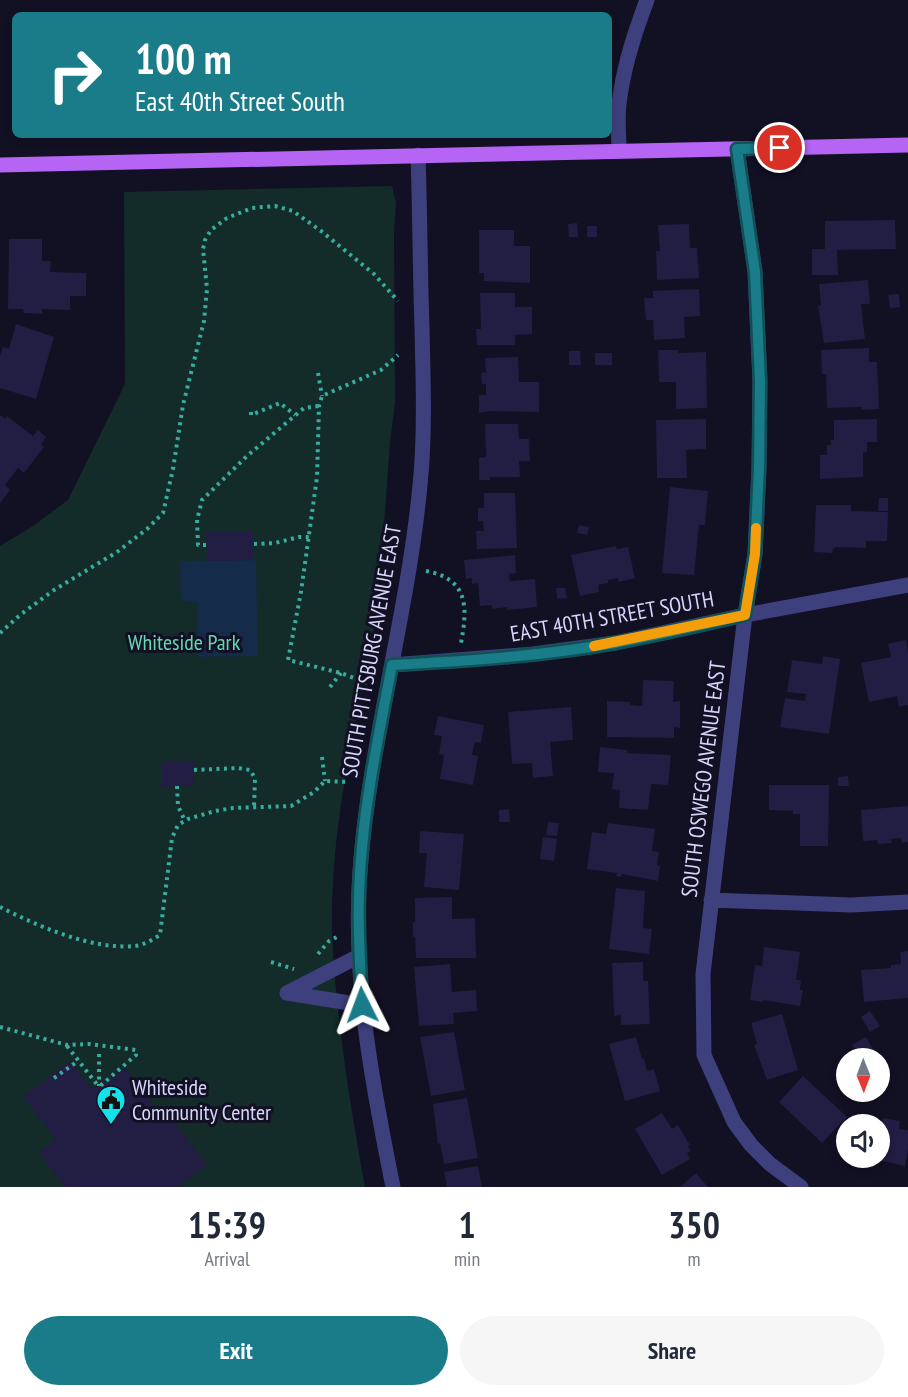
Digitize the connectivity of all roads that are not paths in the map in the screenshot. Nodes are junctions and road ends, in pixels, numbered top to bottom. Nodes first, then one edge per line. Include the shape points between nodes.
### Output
1 (647, 0) edge
2 (908, 145) edge
3 (737, 149) junction
4 (619, 152) junction
5 (418, 155) junction
6 (0, 165) edge
7 (908, 585) edge
8 (745, 615) junction
9 (392, 665) junction
10 (711, 900) junction
11 (908, 902) edge
12 (359, 956) junction
13 (362, 1005) junction
14 (393, 1187) edge
15 (801, 1187) edge

1 - 4 street via 624,71
2 - 3 main road
3 - 4 main road
3 - 8 street, SOUTH OSWEGO AVENUE EAST via 755,272 760,381 755,554
4 - 5 main road
5 - 6 main road
5 - 9 street, SOUTH PITTSBURG AVENUE EAST via 424,416 410,569
7 - 8 street, EAST 40TH STREET SOUTH
8 - 9 street, EAST 40TH STREET SOUTH via 615,643
8 - 10 street, SOUTH OSWEGO AVENUE EAST
9 - 12 street, SOUTH PITTSBURG AVENUE EAST via 362,844
10 - 11 street via 851,905
10 - 15 street, SOUTH OSWEGO AVENUE EAST via 703,974 704,1055 734,1122 770,1164
12 - 13 street, SOUTH PITTSBURG AVENUE EAST
12 - 13 street via 287,993
13 - 14 street, SOUTH PITTSBURG AVENUE EAST via 375,1101

